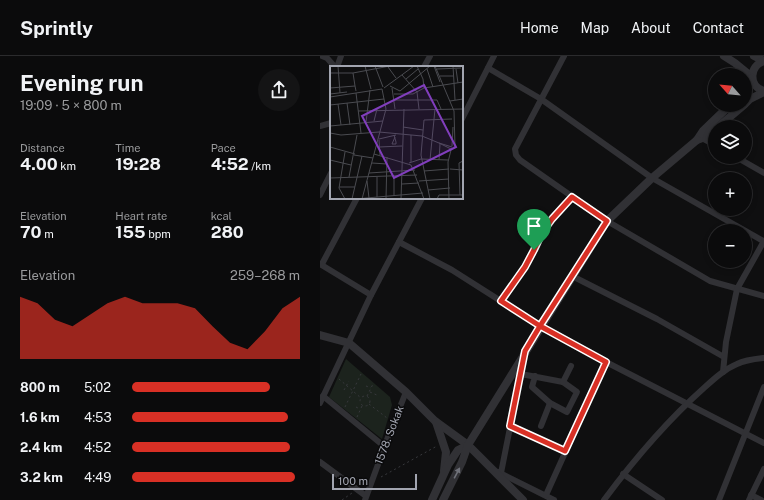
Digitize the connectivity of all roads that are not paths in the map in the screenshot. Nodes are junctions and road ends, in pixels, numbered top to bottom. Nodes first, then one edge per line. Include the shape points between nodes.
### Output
1 (322, 56) edge
2 (341, 56) edge
3 (430, 56) edge
4 (494, 56) edge
5 (564, 56) edge
6 (724, 56) edge
7 (754, 56) edge
8 (764, 61) edge
9 (335, 66) edge
10 (336, 66) edge
11 (425, 66) edge
12 (488, 68) junction
13 (741, 68) edge
14 (752, 78) joint
15 (764, 92) edge
16 (752, 98) edge
17 (541, 99) junction
18 (723, 112) edge
19 (735, 112) edge
20 (463, 117) edge
21 (726, 120) edge
22 (330, 123) edge
23 (320, 126) edge
24 (708, 136) edge
25 (700, 139) junction
26 (708, 142) edge
27 (748, 164) edge
28 (764, 173) edge
29 (330, 175) edge
30 (652, 178) junction
31 (320, 195) edge
32 (572, 197) junction
33 (356, 199) edge
34 (421, 199) edge
35 (607, 221) junction
36 (764, 241) edge
37 (399, 242) junction
38 (321, 264) edge
39 (572, 276) junction
40 (737, 289) junction
41 (371, 295) junction
42 (764, 296) edge
43 (501, 301) junction
44 (540, 326) junction
45 (320, 335) edge
46 (349, 343) junction
47 (525, 351) junction
48 (724, 357) junction
49 (764, 358) edge
50 (606, 362) junction
51 (571, 366) dead end
52 (723, 372) junction
53 (521, 374) junction
54 (535, 376) junction
55 (563, 382) junction
56 (764, 387) edge
57 (406, 392) junction
58 (323, 396) junction
59 (320, 403) edge
60 (550, 403) junction
61 (687, 403) junction
62 (435, 421) junction
63 (510, 426) junction
64 (541, 426) dead end
65 (746, 434) junction
66 (764, 443) edge
67 (468, 445) junction
68 (385, 447) junction
69 (565, 451) junction
70 (320, 462) edge
71 (489, 467) junction
72 (764, 469) edge
73 (501, 473) junction
74 (623, 474) junction
75 (443, 477) junction
76 (546, 495) junction
77 (365, 498) edge
78 (750, 498) edge
79 (432, 500) edge
80 (443, 500) edge
81 (524, 500) edge
82 (554, 500) edge
83 (604, 500) edge
84 (662, 500) edge
85 (719, 500) edge
86 (761, 500) edge

1 - 9 street
2 - 10 street
3 - 11 street
4 - 12 street
5 - 17 street
6 - 13 street
7 - 8 street
8 - 14 street via 755,67
12 - 17 street
12 - 20 street
14 - 15 street via 756,87
15 - 16 street
17 - 30 street
17 - 32 street via 515,149 516,155
18 - 25 street via 703,131
19 - 21 street
22 - 23 street
24 - 25 street
25 - 26 street
25 - 30 street
27 - 28 street
29 - 31 street
30 - 35 street
30 - 36 street
32 - 35 street
32 - 43 street via 542,233 525,267
33 - 38 street
34 - 37 street
35 - 39 street
35 - 40 street via 710,281
36 - 40 street
37 - 41 street
37 - 43 street via 452,270
38 - 41 street
39 - 44 street
39 - 48 street via 657,319
40 - 42 street
40 - 48 street
41 - 46 street
43 - 44 street
44 - 47 street
44 - 50 street
45 - 46 street
46 - 57 street
46 - 58 street
47 - 53 street
47 - 67 street
48 - 52 street
49 - 52 street via 738,363
50 - 61 street
50 - 69 street
51 - 55 street
52 - 61 street
53 - 54 street
53 - 63 street
54 - 55 street
54 - 60 street via 532,387
55 - 60 street via 577,392 567,412
56 - 65 street
57 - 62 street
57 - 68 street, 1578. Sokak
58 - 59 street
58 - 68 street
60 - 64 street
61 - 65 street
61 - 74 street
62 - 67 street
62 - 75 street via 446,452
63 - 69 street
63 - 73 street
65 - 66 street
65 - 85 street
67 - 71 street
67 - 75 street via 458,450
80 -> 67 street
68 - 77 street, 1578. Sokak
69 - 76 street
70 - 77 street via 357,489
71 - 73 street
71 - 81 street
72 - 78 street
73 - 76 street
74 - 83 street
74 - 84 street
75 - 79 street
76 - 82 street
78 - 86 street

